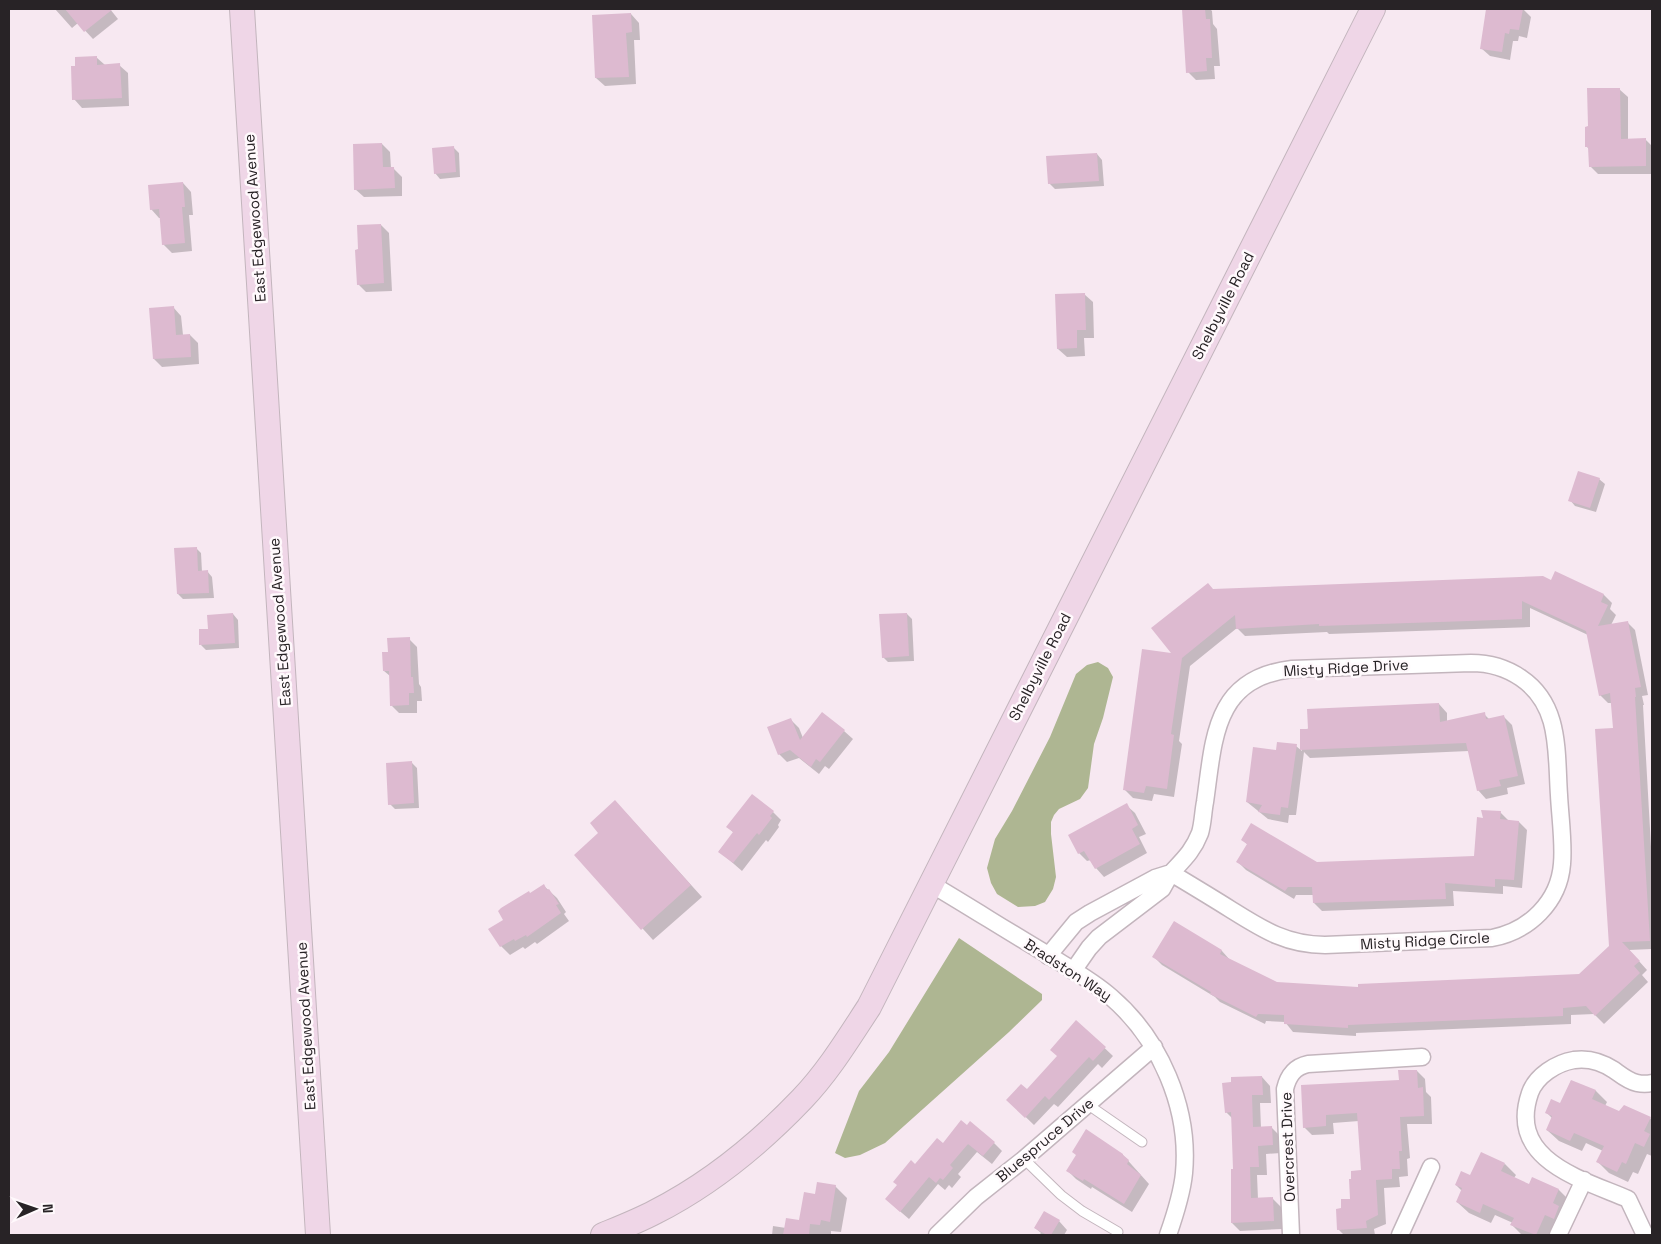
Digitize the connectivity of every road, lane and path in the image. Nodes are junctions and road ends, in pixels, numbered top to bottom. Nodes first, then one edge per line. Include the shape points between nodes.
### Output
1 (242, 9) edge
2 (1373, 9) edge
3 (1556, 739) joint
4 (1171, 873) junction
5 (931, 884) junction
6 (1048, 956) junction
7 (1073, 970) junction
8 (1154, 1047) junction
9 (1422, 1057) dead end
10 (1652, 1083) edge
11 (1087, 1104) junction
12 (1142, 1142) dead end
13 (1024, 1159) junction
14 (1431, 1167) dead end
15 (1584, 1180) junction
16 (1118, 1232) dead end
17 (318, 1235) edge
18 (603, 1235) edge
19 (937, 1235) edge
20 (1168, 1235) edge
21 (1291, 1235) edge
22 (1400, 1235) edge
23 (1558, 1235) edge
24 (1645, 1235) edge

1 - 17 main road, East Edgewood Avenue
2 - 5 main road, Shelbyville Road
3 - 4 street, Misty Ridge Drive via 1548,709 1537,691 1515,674 1486,663 1292,669 1269,674 1256,679 1235,696 1220,719 1200,832 1187,857
3 - 4 street, Misty Ridge Circle via 1561,870 1554,895 1542,912 1508,934 1484,939 1304,944 1266,931
4 - 6 street, Misty Ridge Drive via 1155,878 1076,922
4 - 7 street, Misty Ridge Drive via 1162,890 1099,937
5 - 6 street, Bradston Way
5 - 18 main road, Shelbyville Road via 869,1008 802,1099 754,1145 703,1183 653,1213
6 - 7 street, Bradston Way
7 - 8 street, Bradston Way via 1122,1007
8 - 11 street, Bluespruce Drive
8 - 20 street, Bradston Way via 1177,1099 1183,1132 1184,1172
9 - 21 street, Overcrest Drive via 1308,1064 1292,1072 1285,1089
10 - 15 street via 1636,1083 1603,1064 1582,1060 1555,1066 1537,1081 1526,1108 1530,1139 1548,1161
11 - 12 lane
11 - 13 street, Bluespruce Drive
13 - 16 lane via 1082,1211
13 - 19 street, Bluespruce Drive via 976,1197
14 - 22 street
15 - 23 street
15 - 24 street via 1628,1199

